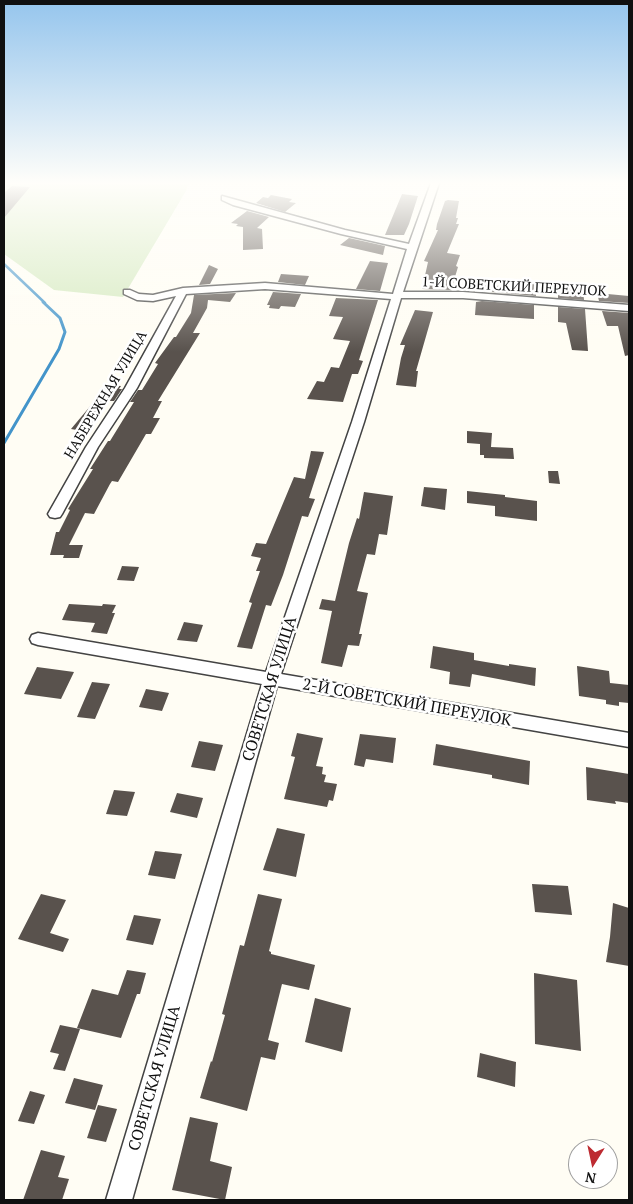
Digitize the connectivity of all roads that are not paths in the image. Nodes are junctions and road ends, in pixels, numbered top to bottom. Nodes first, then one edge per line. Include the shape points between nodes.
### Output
1 (377, 239) edge
2 (415, 239) edge
3 (412, 247) junction
4 (183, 291) junction
5 (127, 292) dead end
6 (397, 296) junction
7 (629, 308) edge
8 (55, 514) dead end
9 (38, 639) dead end
10 (271, 680) junction
11 (629, 740) edge
12 (119, 1200) edge

1 - 3 street
2 - 3 street, СОВЕТСКАЯ УЛИЦА
3 - 6 street, СОВЕТСКАЯ УЛИЦА
4 - 5 street, 1-Й СОВЕТСКИЙ ПЕРЕУЛОК via 153,298 137,297
4 - 6 street, 1-Й СОВЕТСКИЙ ПЕРЕУЛОК via 265,286
4 - 8 street, НАБЕРЕЖНАЯ УЛИЦА via 131,388 92,447
6 - 7 street, 1-Й СОВЕТСКИЙ ПЕРЕУЛОК via 463,295
6 - 10 street, СОВЕТСКАЯ УЛИЦА
9 - 10 street, 2-Й СОВЕТСКИЙ ПЕРЕУЛОК
10 - 11 street, 2-Й СОВЕТСКИЙ ПЕРЕУЛОК
10 - 12 street, СОВЕТСКАЯ УЛИЦА

